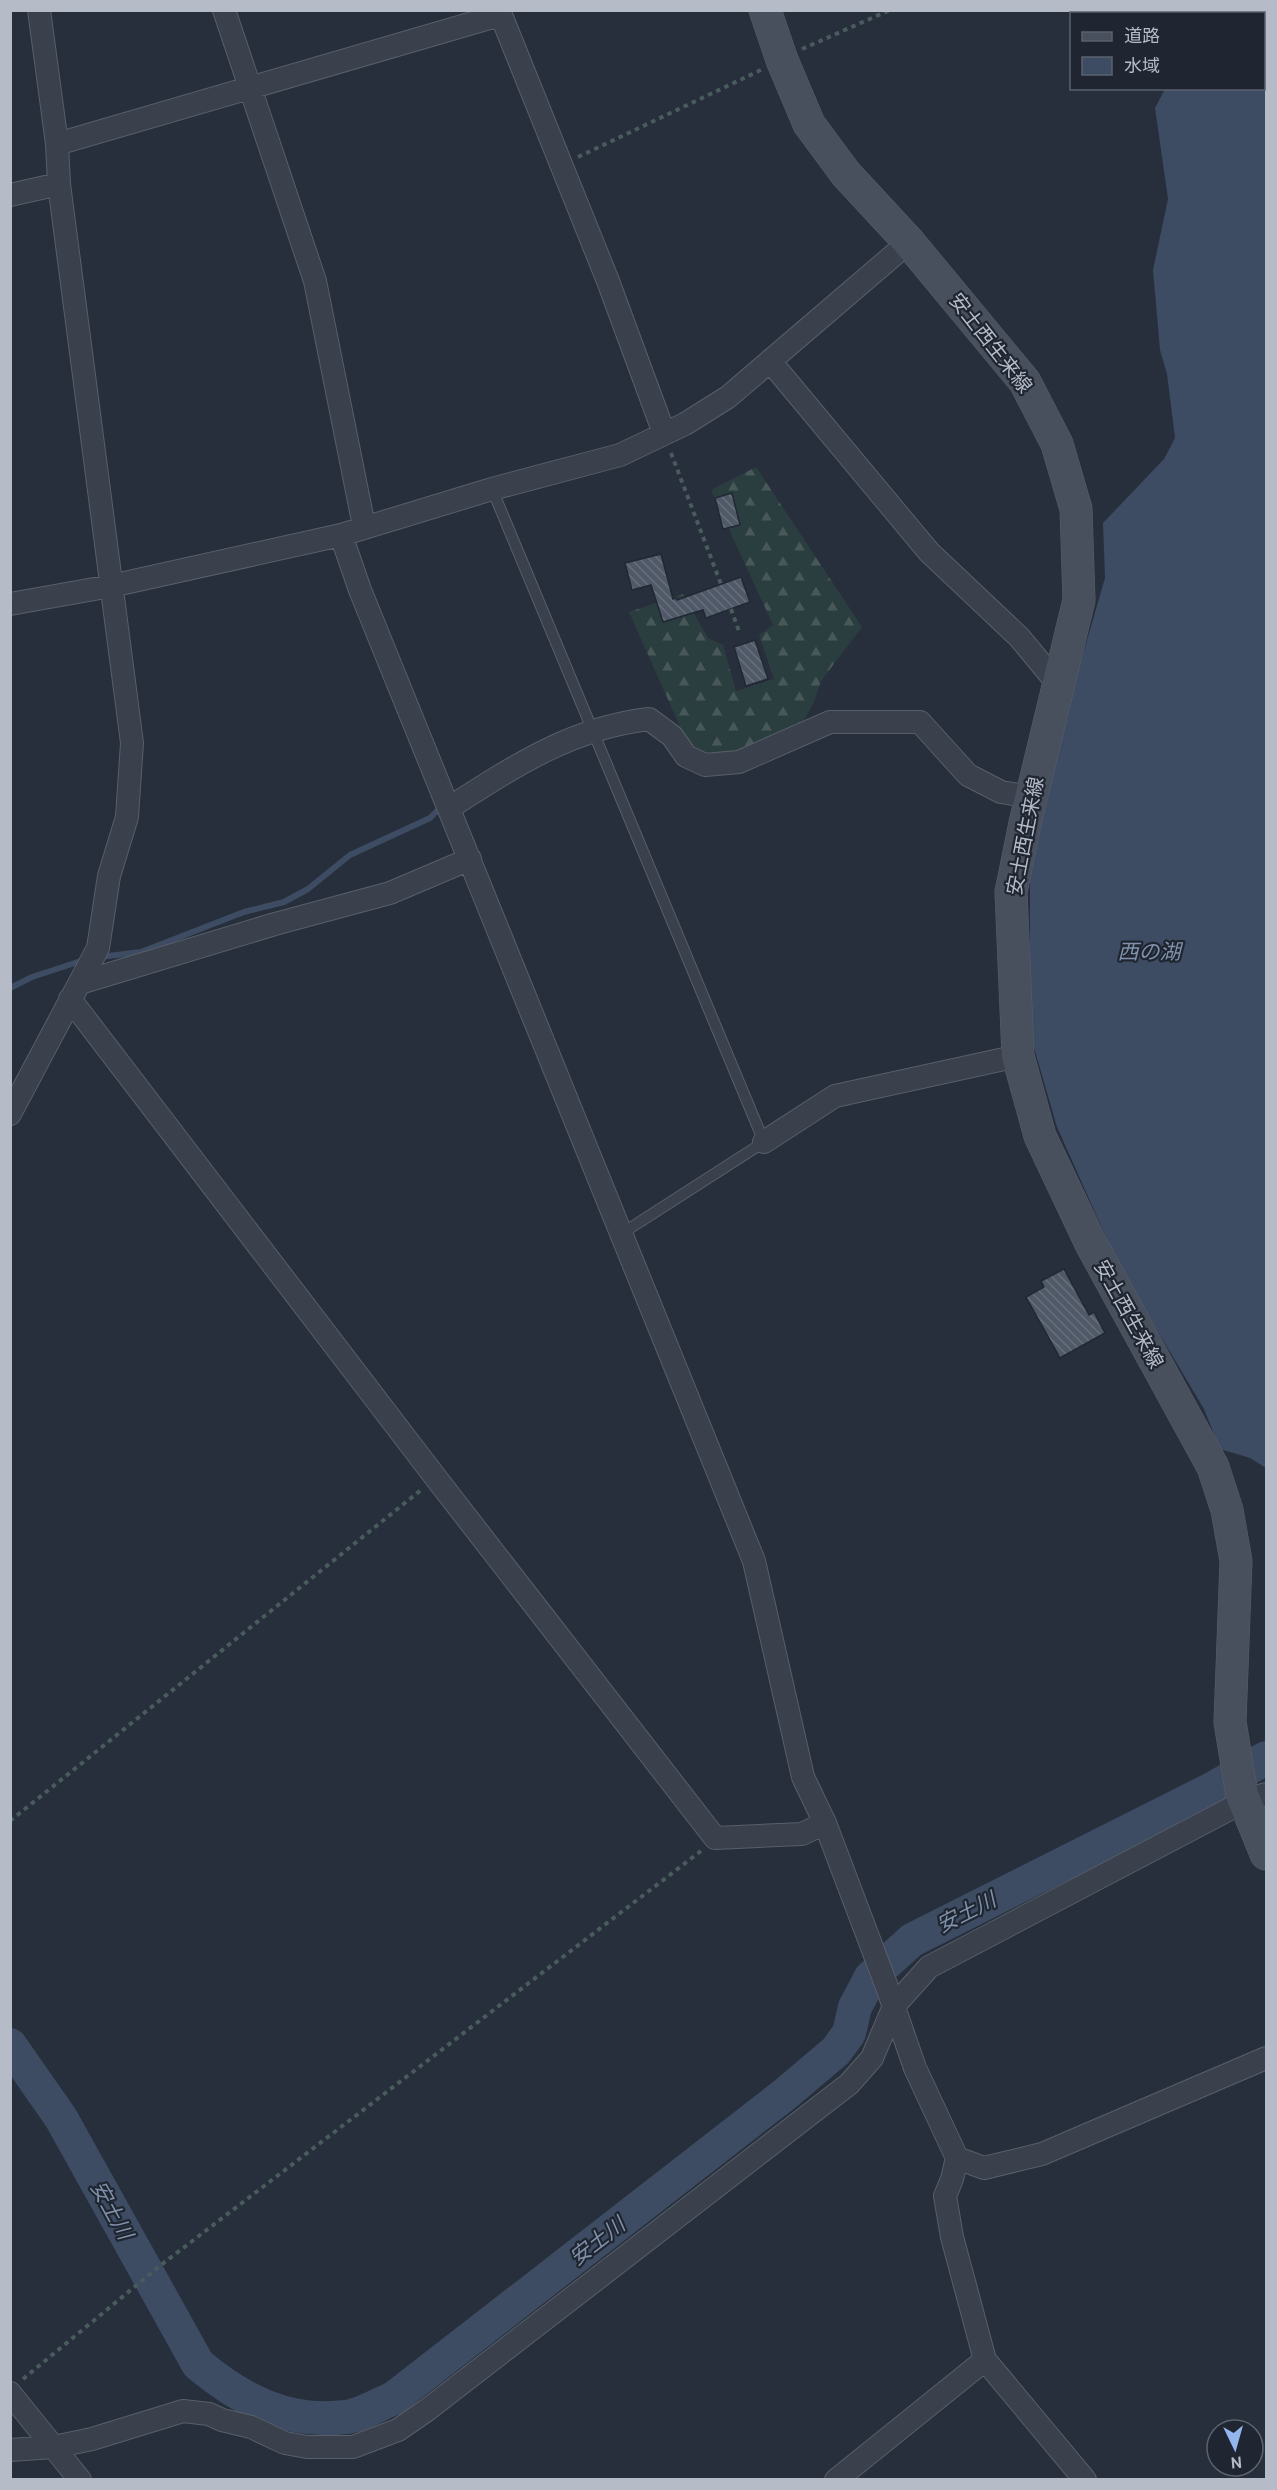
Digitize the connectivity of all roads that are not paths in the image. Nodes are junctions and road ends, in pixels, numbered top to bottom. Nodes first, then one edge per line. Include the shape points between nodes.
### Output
1 (39, 10) edge
2 (224, 10) edge
3 (765, 10) edge
4 (500, 13) edge
5 (249, 88) junction
6 (57, 144) junction
7 (59, 184) junction
8 (10, 195) edge
9 (909, 242) junction
10 (770, 361) junction
11 (664, 433) junction
12 (492, 489) junction
13 (364, 526) junction
14 (341, 535) junction
15 (111, 586) junction
16 (10, 604) edge
17 (1058, 684) junction
18 (593, 732) junction
19 (1031, 797) junction
20 (449, 808) junction
21 (470, 859) junction
22 (78, 984) junction
23 (1018, 1056) junction
24 (10, 1114) edge
25 (764, 1142) junction
26 (621, 1234) junction
27 (1251, 1797) edge
28 (825, 1823) junction
29 (1266, 1854) edge
30 (890, 1996) junction
31 (1266, 2058) edge
32 (957, 2158) junction
33 (985, 2360) junction
34 (15, 2387) edge
35 (54, 2447) junction
36 (10, 2450) edge
37 (80, 2480) edge
38 (836, 2480) edge
39 (1085, 2480) edge

1 - 6 street
2 - 5 street
3 - 9 main road, 安土西生来線 via 809,124 846,174
4 - 5 street
4 - 11 street via 608,281
5 - 6 street
5 - 13 street via 315,281
6 - 7 street
7 - 8 street
7 - 15 street
9 - 10 street
9 - 17 main road, 安土西生来線 via 1025,382 1057,444 1076,509 1079,600
10 - 11 street via 728,397
10 - 17 street via 929,552 1019,637
11 - 12 street via 620,454
12 - 13 street
12 - 18 lane
13 - 14 street
14 - 15 street
14 - 20 street
15 - 16 street
15 - 22 street via 132,743 127,817 109,876 98,948
17 - 19 main road, 安土西生来線
18 - 19 street via 648,719 672,735 686,756 705,765 739,762 830,722 920,722 968,775 1001,792
18 - 20 street via 559,742 517,764
18 - 25 lane
19 - 23 main road, 安土西生来線 via 1011,892
20 - 21 street
21 - 22 street via 390,894 275,924
21 - 26 street
22 - 24 street
22 - 28 street via 436,1478 715,1838 802,1834
23 - 25 street via 835,1096
23 - 27 main road, 安土西生来線 via 1040,1136 1091,1244 1213,1467 1227,1510 1236,1561 1230,1722 1234,1750
25 - 26 lane
26 - 28 street via 754,1561 804,1777
27 - 29 main road, 安土西生来線
27 - 30 street via 929,1967
28 - 30 street
30 - 32 street via 915,2068
30 - 35 street via 872,2058 849,2084 398,2430 353,2447 307,2447 285,2443 209,2414 183,2411
31 - 32 street via 1042,2154 984,2168
32 - 33 street via 945,2196
33 - 38 street
33 - 39 street
34 - 35 street
35 - 36 street
35 - 37 street

